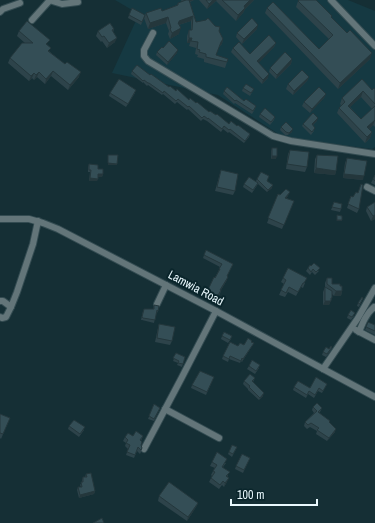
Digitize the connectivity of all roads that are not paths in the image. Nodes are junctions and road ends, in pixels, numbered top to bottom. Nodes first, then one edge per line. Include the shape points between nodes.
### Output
1 (50, 0) edge
2 (331, 0) edge
3 (78, 2) dead end
4 (20, 3) dead end
5 (0, 12) edge
6 (32, 20) dead end
7 (153, 33) dead end
8 (375, 46) edge
9 (375, 154) edge
10 (367, 187) dead end
11 (375, 191) edge
12 (0, 219) edge
13 (38, 221) junction
14 (166, 285) junction
15 (375, 288) edge
16 (0, 301) edge
17 (157, 304) edge
18 (11, 307) junction
19 (375, 308) edge
20 (216, 311) junction
21 (0, 317) edge
22 (351, 328) junction
23 (359, 332) junction
24 (375, 340) edge
25 (323, 369) junction
26 (375, 397) edge
27 (165, 409) junction
28 (219, 438) dead end
29 (144, 448) dead end

1 - 3 street via 62,4
1 - 6 street
2 - 8 street
4 - 5 street
7 - 9 street via 144,50 144,56 148,61 273,136
10 - 11 street
12 - 13 street, Lamwia Road
13 - 14 street, Lamwia Road
13 - 18 street via 33,244
14 - 17 street
14 - 20 street, Lamwia Road
15 - 22 street
16 - 18 street via 3,300
18 - 21 street via 6,317
19 - 23 street via 365,317
20 - 25 street, Lamwia Road
20 - 27 street
22 - 23 street
22 - 25 street
23 - 24 street
25 - 26 street, Lamwia Road
27 - 28 street
27 - 29 street

